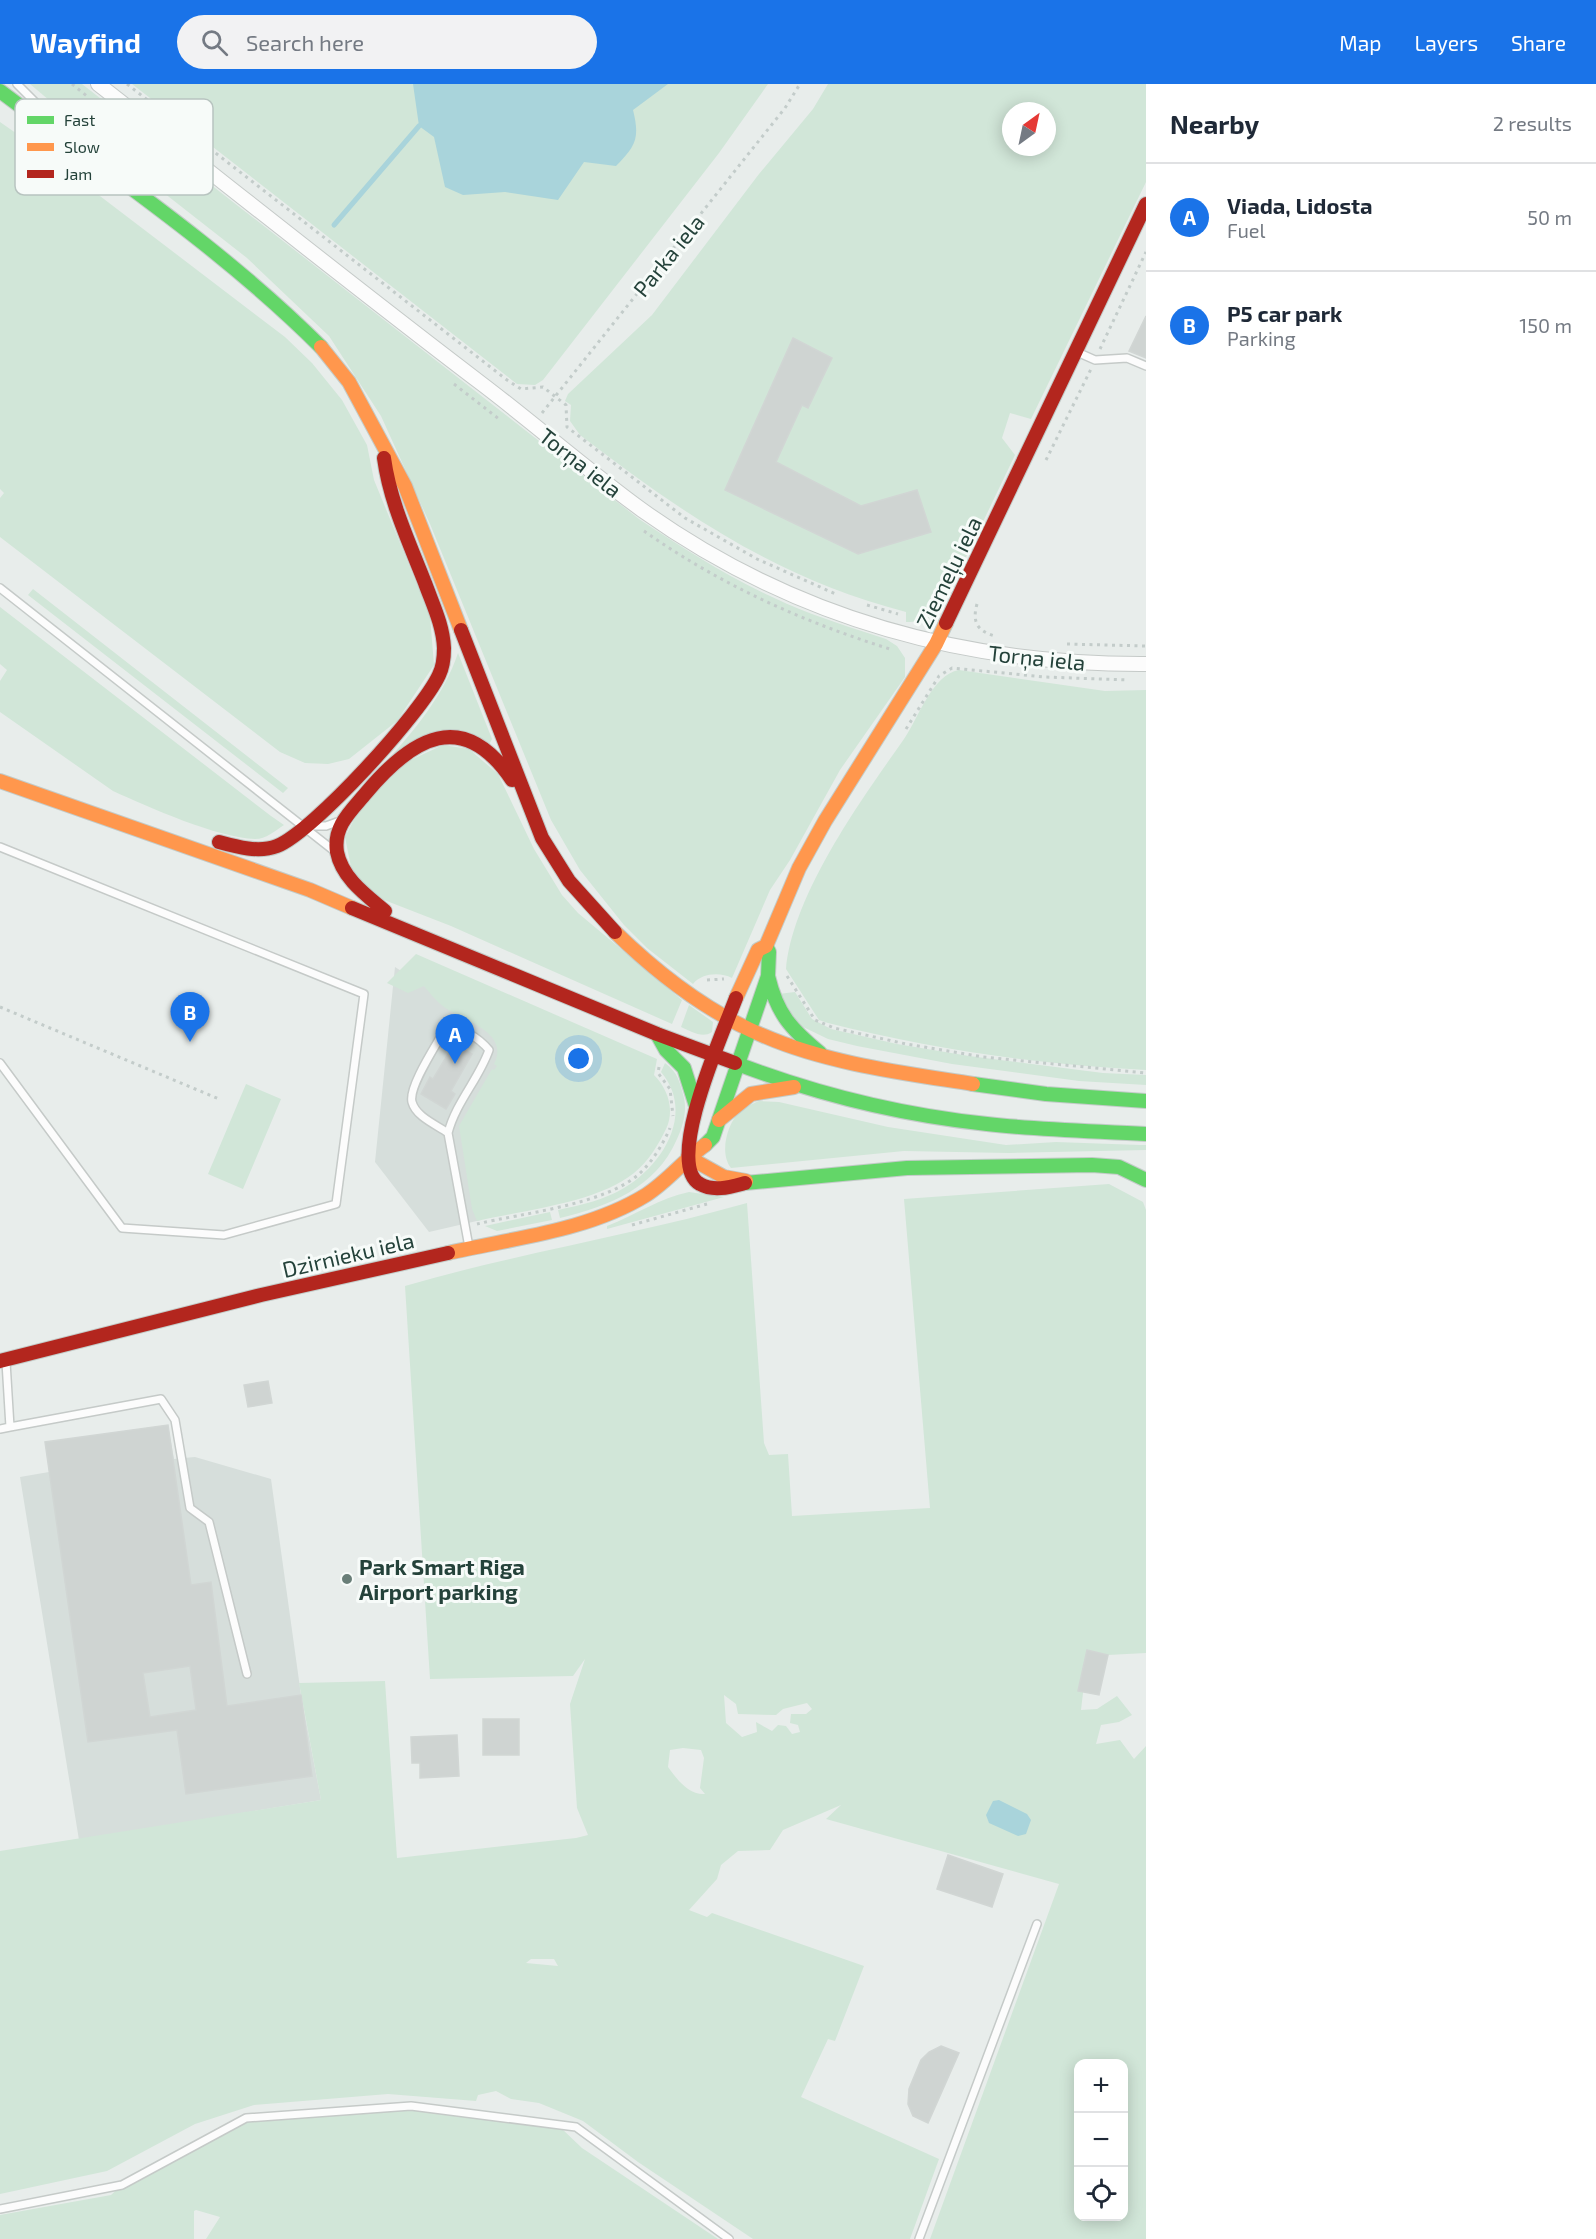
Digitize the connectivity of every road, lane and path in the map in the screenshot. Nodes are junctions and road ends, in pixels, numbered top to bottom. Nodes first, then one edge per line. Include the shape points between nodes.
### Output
1 (17, 84) edge
2 (98, 84) edge
3 (127, 84) edge
4 (800, 84) edge
5 (0, 91) edge
6 (32, 99) edge
7 (117, 99) edge
8 (146, 99) edge
9 (15, 102) edge
10 (213, 151) edge
11 (213, 174) edge
12 (139, 195) edge
13 (147, 195) edge
14 (1146, 204) edge
15 (175, 222) junction
16 (1146, 252) edge
17 (1075, 351) junction
18 (1095, 360) junction
19 (1146, 366) edge
20 (555, 396) junction
21 (534, 424) junction
22 (382, 445) junction
23 (1046, 461) dead end
24 (0, 588) edge
25 (981, 596) dead end
26 (844, 597) dead end
27 (864, 604) dead end
28 (903, 616) dead end
29 (1001, 637) dead end
30 (1056, 643) dead end
31 (936, 644) junction
32 (1146, 646) edge
33 (1146, 663) edge
34 (968, 667) dead end
35 (901, 736) dead end
36 (0, 781) edge
37 (54, 799) junction
38 (531, 809) junction
39 (342, 821) junction
40 (305, 826) junction
41 (0, 847) edge
42 (337, 854) junction
43 (415, 933) junction
44 (766, 946) junction
45 (784, 969) dead end
46 (768, 976) junction
47 (729, 980) dead end
48 (700, 982) dead end
49 (0, 1007) edge
50 (728, 1018) junction
51 (750, 1030) junction
52 (657, 1034) junction
53 (821, 1054) junction
54 (714, 1055) junction
55 (662, 1060) dead end
56 (0, 1063) edge
57 (737, 1064) junction
58 (1146, 1073) edge
59 (798, 1087) junction
60 (219, 1100) dead end
61 (1146, 1101) edge
62 (696, 1106) junction
63 (719, 1120) junction
64 (448, 1132) junction
65 (1146, 1134) edge
66 (688, 1157) junction
67 (1146, 1180) edge
68 (713, 1202) dead end
69 (553, 1207) junction
70 (466, 1226) junction
71 (629, 1226) dead end
72 (558, 1228) junction
73 (469, 1248) junction
74 (3, 1361) edge
75 (10, 1427) junction
76 (0, 1429) edge
77 (247, 1674) dead end
78 (1037, 1924) dead end
79 (0, 2209) edge
80 (729, 2239) edge
81 (919, 2239) edge

1 - 6 lane
2 - 7 street, Torņa iela
3 - 8 path
4 - 20 path, Parka iela via 785,108
5 - 9 main road
10 - 20 path via 507,380 521,389 543,387
11 - 21 street, Torņa iela
12 - 15 main road
13 - 15 lane
14 - 17 main road, Ziemeļu iela
15 - 22 main road via 305,329 349,382
16 - 18 path
17 - 18 lane
17 - 31 main road, Ziemeļu iela
18 - 19 lane via 1127,358
18 - 23 path
20 - 21 path, Parka iela
20 - 26 path via 566,405 567,428 685,518 757,559
21 - 31 street, Torņa iela via 642,510 748,575 850,619
22 - 38 main road via 405,486
22 - 40 main road via 388,489 442,627 443,660 431,690 404,724
24 - 40 lane
25 - 29 path via 976,606 976,626 983,633
27 - 28 path
30 - 32 path
31 - 33 street, Torņa iela via 1030,659
31 - 44 main road, Ziemeļu iela via 825,821 799,868
34 - 35 path via 952,668 939,676
36 - 37 main road
37 - 40 main road via 93,799 247,850 277,846
37 - 43 main road via 211,853
38 - 39 main road via 500,761 468,740 442,736 420,741 410,748
38 - 50 main road via 542,838 592,909 647,960
39 - 40 lane
39 - 42 main road
40 - 42 lane
41 - 56 lane via 364,994 336,1204 224,1235 122,1228
42 - 43 main road via 346,876 360,893
43 - 52 main road
44 - 46 main road, Ziemeļu iela
44 - 50 main road, Ziemeļu iela via 753,958
45 - 58 path via 815,1020 825,1025 983,1057
46 - 51 main road, Ziemeļu iela
46 - 53 main road via 783,1017
47 - 48 path
49 - 60 path
50 - 51 main road
50 - 54 main road, Ziemeļu iela
51 - 53 main road
51 - 57 main road, Dzirnieku iela
52 - 54 main road
52 - 62 main road via 684,1068
53 - 61 main road via 962,1084
54 - 57 main road
54 - 62 main road
55 - 69 path via 658,1073 670,1089 674,1114 657,1153 640,1173 620,1186 593,1198
57 - 59 main road
57 - 63 main road, Dzirnieku iela
59 - 63 main road via 773,1088 750,1095
59 - 65 main road via 863,1103 986,1124
62 - 66 main road via 688,1137
63 - 66 main road, Dzirnieku iela via 704,1148
64 - 64 lane via 452,1116 489,1050 483,1042 457,1028 445,1029 411,1092 412,1104 422,1116
64 - 70 lane
66 - 67 main road via 724,1177 748,1182 906,1168 1092,1165 1119,1167
66 - 72 main road, Dzirnieku iela via 664,1182 626,1208
68 - 71 path
69 - 70 path
69 - 72 path
70 - 73 lane
72 - 73 main road, Dzirnieku iela
73 - 74 main road, Dzirnieku iela via 146,1323
74 - 75 lane
75 - 76 lane
75 - 77 lane via 161,1399 175,1420 190,1508 209,1522
78 - 81 lane
79 - 80 lane via 122,2185 246,2118 411,2106 576,2127

